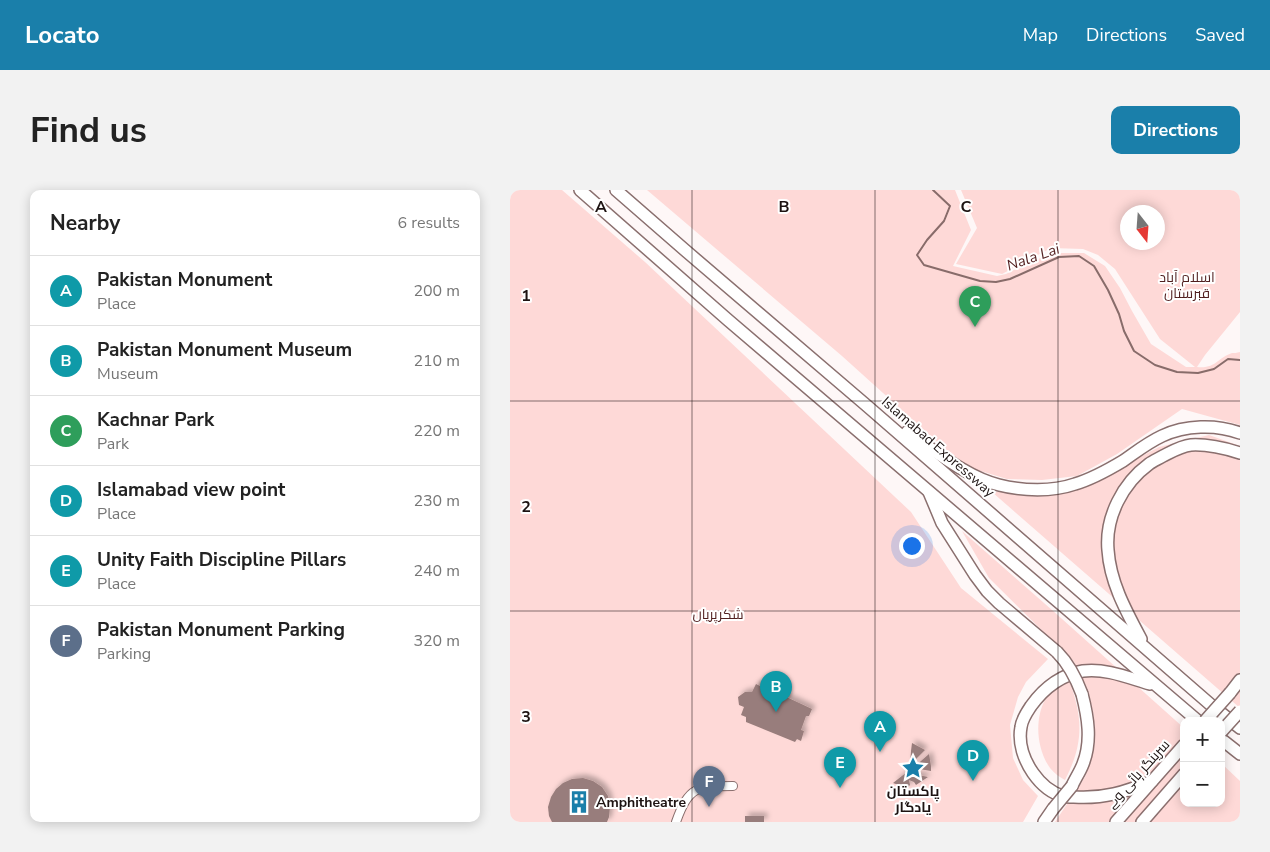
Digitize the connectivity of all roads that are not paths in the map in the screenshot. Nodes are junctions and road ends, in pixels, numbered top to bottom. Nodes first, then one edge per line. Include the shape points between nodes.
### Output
1 (580, 190) edge
2 (616, 190) edge
3 (866, 405) junction
4 (1240, 433) edge
5 (1240, 453) edge
6 (928, 490) junction
7 (1144, 645) junction
8 (1240, 680) edge
9 (1154, 685) junction
10 (1240, 711) edge
11 (1193, 717) edge
12 (1209, 717) edge
13 (1225, 728) edge
14 (1240, 728) edge
15 (1225, 742) edge
16 (1180, 749) edge
17 (1240, 754) edge
18 (1156, 776) junction
19 (1180, 778) edge
20 (733, 786) dead end
21 (1160, 800) junction
22 (676, 822) edge
23 (1044, 822) edge
24 (1116, 822) edge
25 (1142, 822) edge
26 (1149, 822) edge

1 - 6 highway
2 - 3 highway, Islamabad Expressway
3 - 4 highway via 972,476 1000,486 1023,488 1050,489 1075,484 1111,468 1163,435 1188,428 1222,428
3 - 7 highway, Islamabad Expressway
5 - 7 highway via 1212,445 1189,445 1172,451 1149,464 1129,483 1119,499 1108,524 1111,568 1119,595
6 - 9 highway
6 - 23 highway, bridge via 942,523 987,591 1057,652 1078,682 1087,716 1089,741 1072,786
7 - 14 highway, Islamabad Expressway
8 - 12 highway, bridge
9 - 11 highway
9 - 18 highway via 1105,671 1083,671 1062,677 1039,694 1027,712 1021,726 1020,747 1028,766 1040,781 1062,796 1090,798 1113,795
10 - 13 highway, bridge
15 - 17 highway
16 - 18 highway, سرینگر ہائی وے
18 - 24 highway, سرینگر ہائی وے
19 - 21 highway
20 - 22 street via 707,786 694,792 688,797
21 - 25 highway
21 - 26 highway

